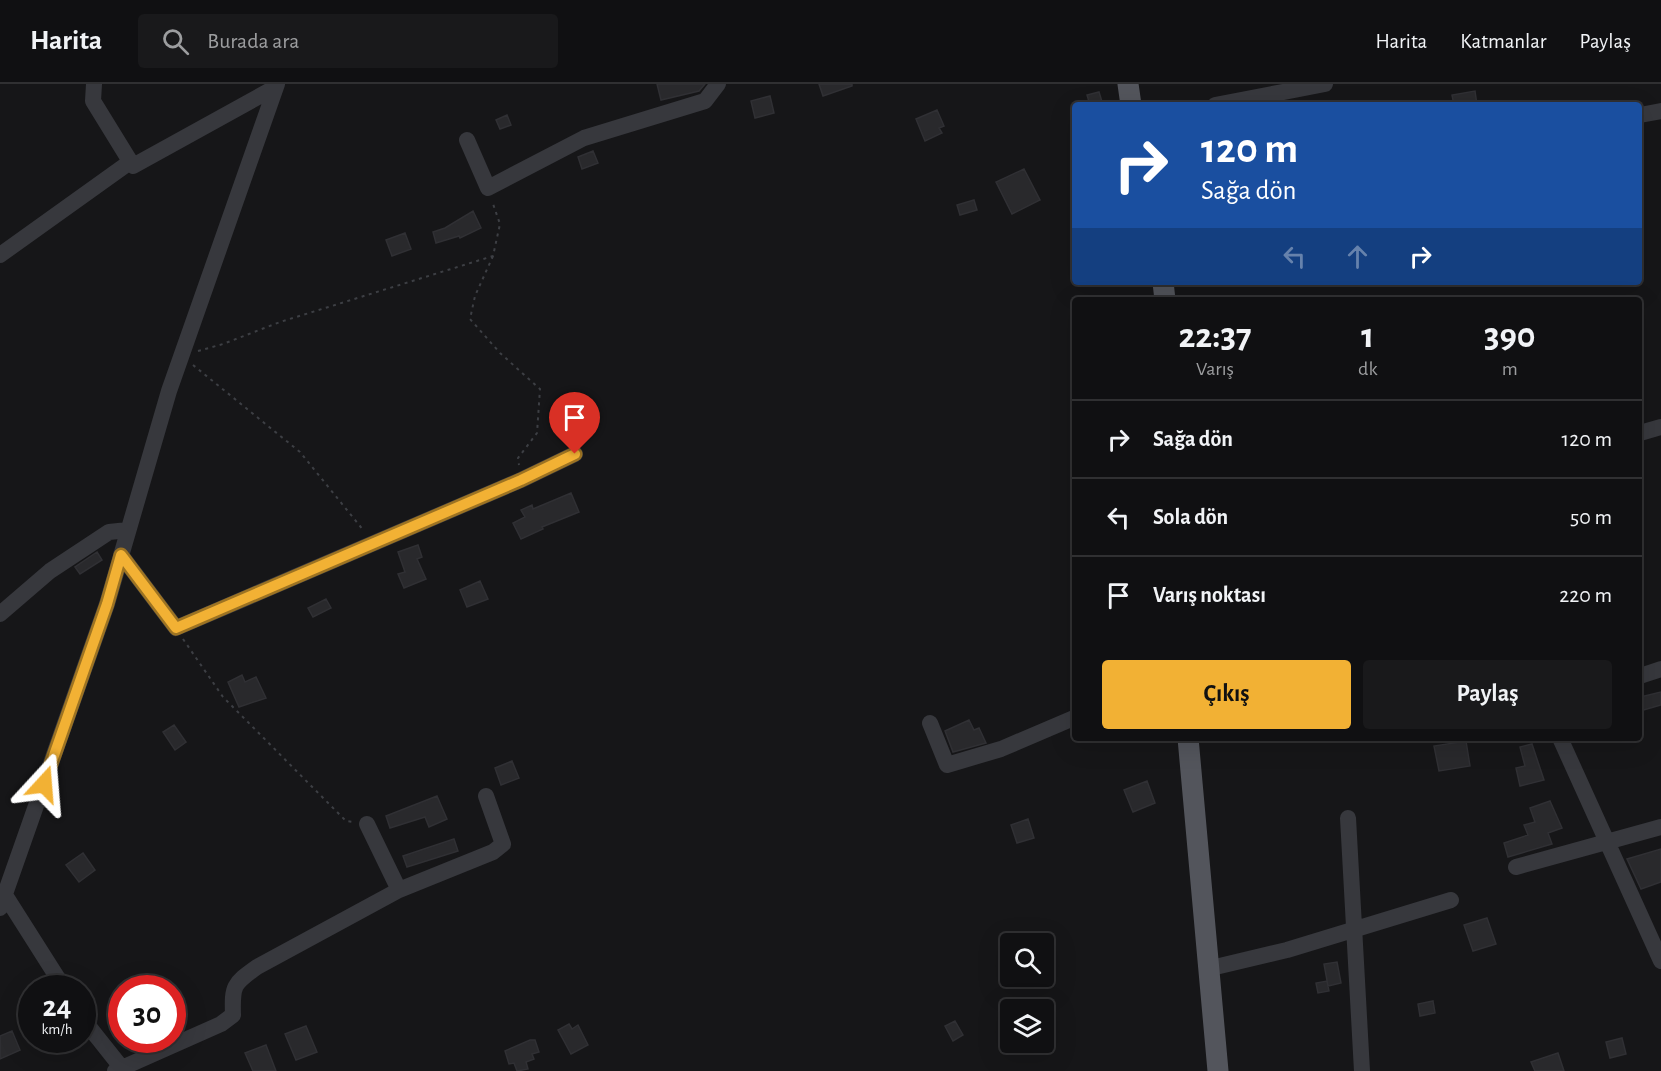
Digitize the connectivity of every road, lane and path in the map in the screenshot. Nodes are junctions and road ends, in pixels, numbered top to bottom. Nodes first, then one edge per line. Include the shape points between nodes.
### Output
1 (94, 84) edge
2 (718, 84) edge
3 (1128, 84) edge
4 (1325, 84) edge
5 (276, 85) edge
6 (1131, 102) edge
7 (1231, 102) edge
8 (1661, 111) edge
9 (1642, 115) edge
10 (467, 140) dead end
11 (130, 162) junction
12 (488, 188) junction
13 (0, 255) edge
14 (493, 256) junction
15 (181, 355) junction
16 (1661, 426) edge
17 (1642, 432) edge
18 (575, 454) dead end
19 (521, 480) junction
20 (128, 530) junction
21 (373, 542) junction
22 (121, 555) junction
23 (0, 614) edge
24 (173, 624) junction
25 (1661, 669) edge
26 (1642, 675) edge
27 (1072, 719) edge
28 (930, 723) dead end
29 (1188, 741) edge
30 (1561, 741) edge
31 (486, 796) dead end
32 (1348, 818) dead end
33 (367, 824) joint
34 (1661, 827) edge
35 (1608, 843) junction
36 (1516, 867) dead end
37 (399, 890) junction
38 (1451, 900) dead end
39 (3, 901) edge
40 (1355, 930) junction
41 (1659, 953) edge
42 (1207, 969) junction
43 (55, 975) edge
44 (96, 1038) edge
45 (127, 1053) edge
46 (118, 1070) edge
47 (1218, 1071) edge
48 (1362, 1071) edge

1 - 11 street via 93,101
2 - 12 street via 705,101 584,138
3 - 6 main road
4 - 7 street
5 - 11 street via 133,166
5 - 15 street
8 - 9 street
10 - 12 street
11 - 13 street
12 - 14 path via 500,224
14 - 15 path
14 - 19 path via 475,296 470,319 540,389 537,434 518,458
15 - 20 street
15 - 21 path via 300,452
16 - 17 street
18 - 19 street
19 - 21 street
20 - 22 street
20 - 23 street via 109,532 50,572
21 - 24 street via 176,628
22 - 24 street
22 - 39 street
24 - 33 path via 223,697 346,821
25 - 26 street
27 - 28 street via 1001,749 947,765
29 - 42 main road
30 - 35 street
31 - 37 street via 503,844 494,852
32 - 40 street
33 - 37 street
34 - 35 street
35 - 36 street
35 - 41 street
37 - 46 street via 237,981 232,993 233,1015 221,1024
38 - 40 street
39 - 43 street
40 - 42 street
40 - 48 street
42 - 47 main road
44 - 46 street
45 - 46 street

